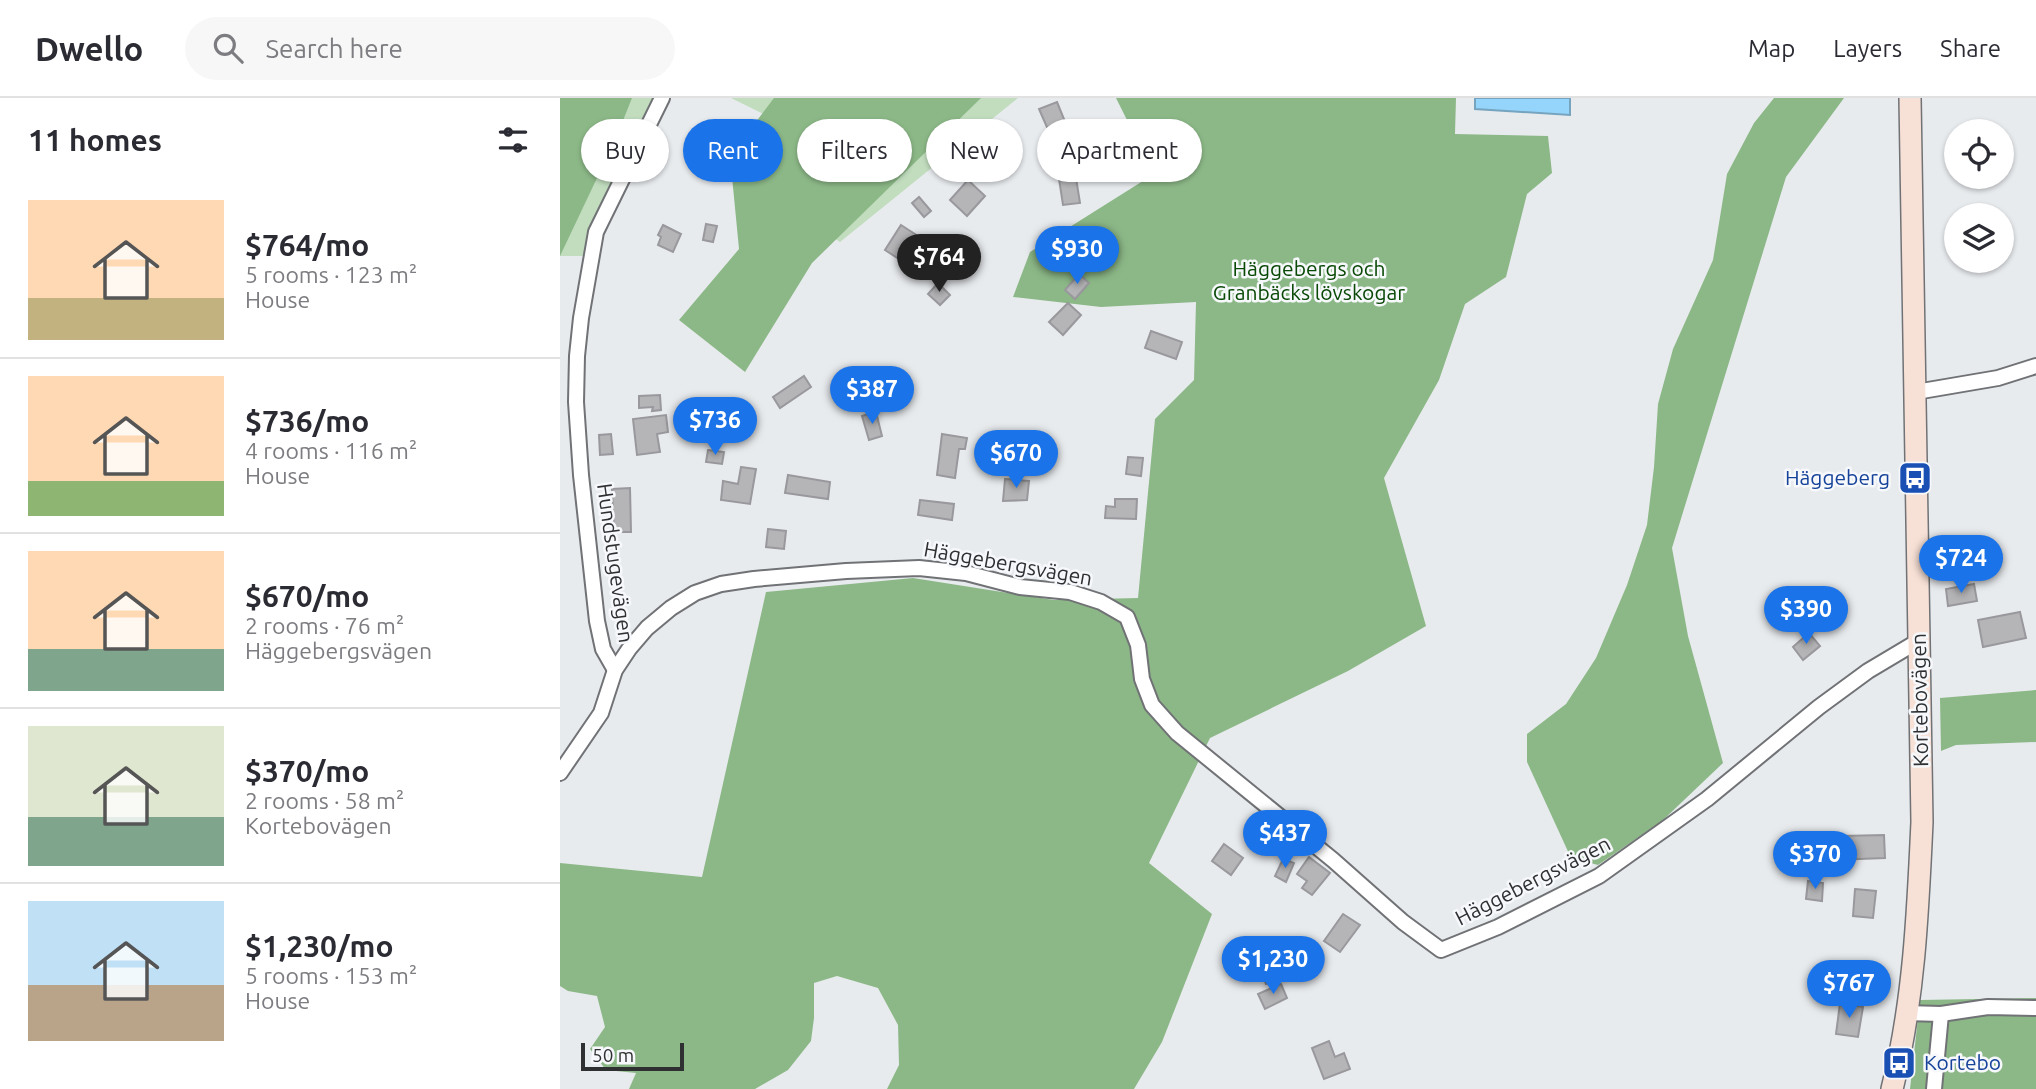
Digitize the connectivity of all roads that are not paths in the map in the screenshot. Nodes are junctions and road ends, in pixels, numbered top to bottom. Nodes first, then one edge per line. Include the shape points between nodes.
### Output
1 (663, 98) edge
2 (1910, 98) edge
3 (2036, 366) edge
4 (1916, 392) junction
5 (1920, 640) junction
6 (615, 670) junction
7 (560, 773) edge
8 (2036, 1008) edge
9 (1905, 1013) junction
10 (1941, 1014) junction
11 (1892, 1089) edge
12 (1934, 1089) edge

1 - 6 street, Hundstugevägen via 596,232 581,317 576,402 581,475 596,611 603,649
2 - 4 street, Kortebovägen
3 - 4 street via 1998,378
4 - 5 street, Kortebovägen
5 - 6 street, Häggebergsvägen via 1819,707 1707,799 1599,876 1441,950 1177,733 1152,705 1127,617 1101,602 1070,592 919,568 754,579 695,593 671,608 647,628
5 - 9 street, Kortebovägen via 1918,916
6 - 7 street, Häggebergsvägen via 601,713
8 - 10 street via 1989,1007
9 - 10 street
9 - 11 street, Kortebovägen
10 - 12 street

